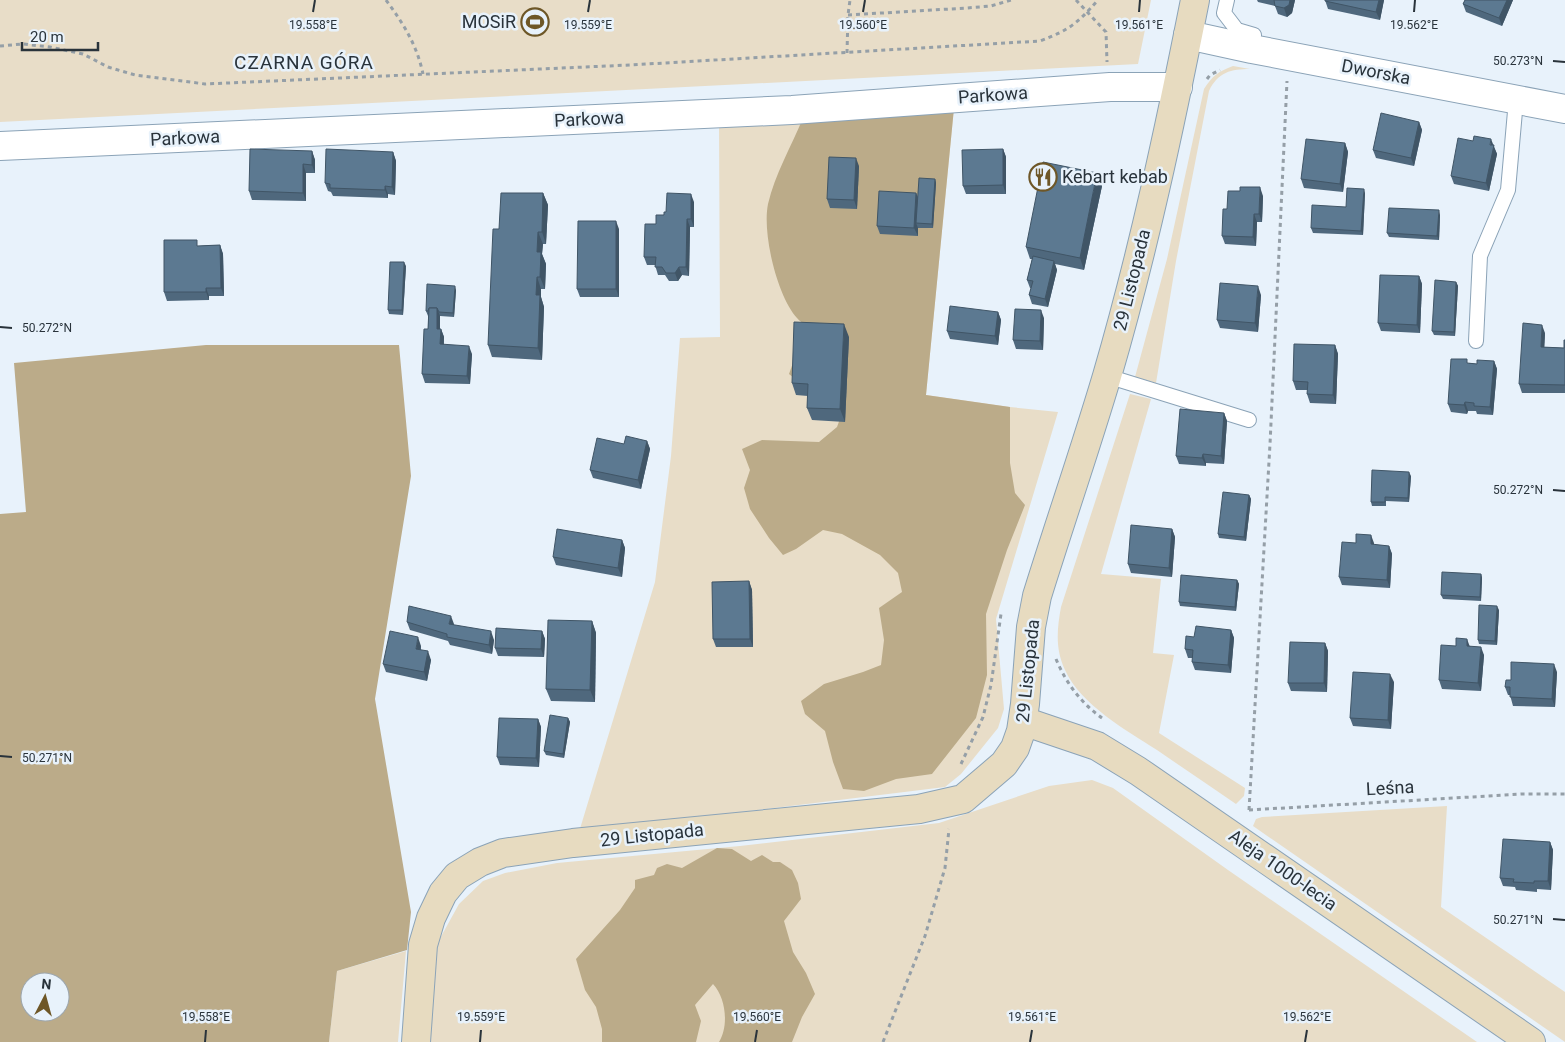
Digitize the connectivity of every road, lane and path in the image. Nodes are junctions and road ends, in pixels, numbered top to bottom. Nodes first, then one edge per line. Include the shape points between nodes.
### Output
1 (386, 0) edge
2 (850, 0) edge
3 (1011, 0) edge
4 (1076, 0) edge
5 (1098, 0) edge
6 (1195, 0) edge
7 (1227, 0) edge
8 (1088, 12) junction
9 (848, 15) junction
10 (1188, 35) junction
11 (0, 46) edge
12 (1252, 49) junction
13 (847, 53) junction
14 (1288, 55) junction
15 (1107, 64) dead end
16 (1224, 69) dead end
17 (423, 74) junction
18 (1206, 80) dead end
19 (1178, 87) junction
20 (1516, 100) junction
21 (1565, 109) edge
22 (0, 146) edge
23 (1476, 341) dead end
24 (1107, 376) junction
25 (1249, 420) dead end
26 (1054, 653) dead end
27 (1104, 720) dead end
28 (1023, 721) junction
29 (1565, 794) edge
30 (1249, 810) junction
31 (1224, 830) junction
32 (416, 1042) edge
33 (1531, 1042) edge

1 - 17 path via 411,36
2 - 9 path
3 - 9 path via 991,6
4 - 8 path
5 - 8 path
6 - 10 street, 29 Listopada
7 - 12 lane via 1224,13 1237,30 1254,35
8 - 13 path via 1065,32 1040,41
8 - 15 path via 1106,32
9 - 13 path
10 - 12 street, Dworska
10 - 19 street, 29 Listopada
11 - 17 path via 50,47 83,54 108,67 135,75 205,84
12 - 14 street, Dworska
13 - 17 path
14 - 20 street, Dworska
14 - 30 path
16 - 18 path
19 - 22 street, Parkowa via 1110,87 801,109
19 - 24 street, 29 Listopada via 1133,282
20 - 21 street, Dworska
20 - 23 lane via 1508,190 1480,256
24 - 25 lane
24 - 28 street, 29 Listopada via 1037,596 1031,627
26 - 27 path via 1072,690
28 - 31 street, Aleja 1000-lecia via 1097,746
28 - 32 street, 29 Listopada via 1015,748 1004,764 963,799 951,803 919,809 573,843 503,854 480,862 457,876 443,893 431,918 423,946
29 - 30 path, Leśna
30 - 31 path
31 - 33 street, Aleja 1000-lecia

